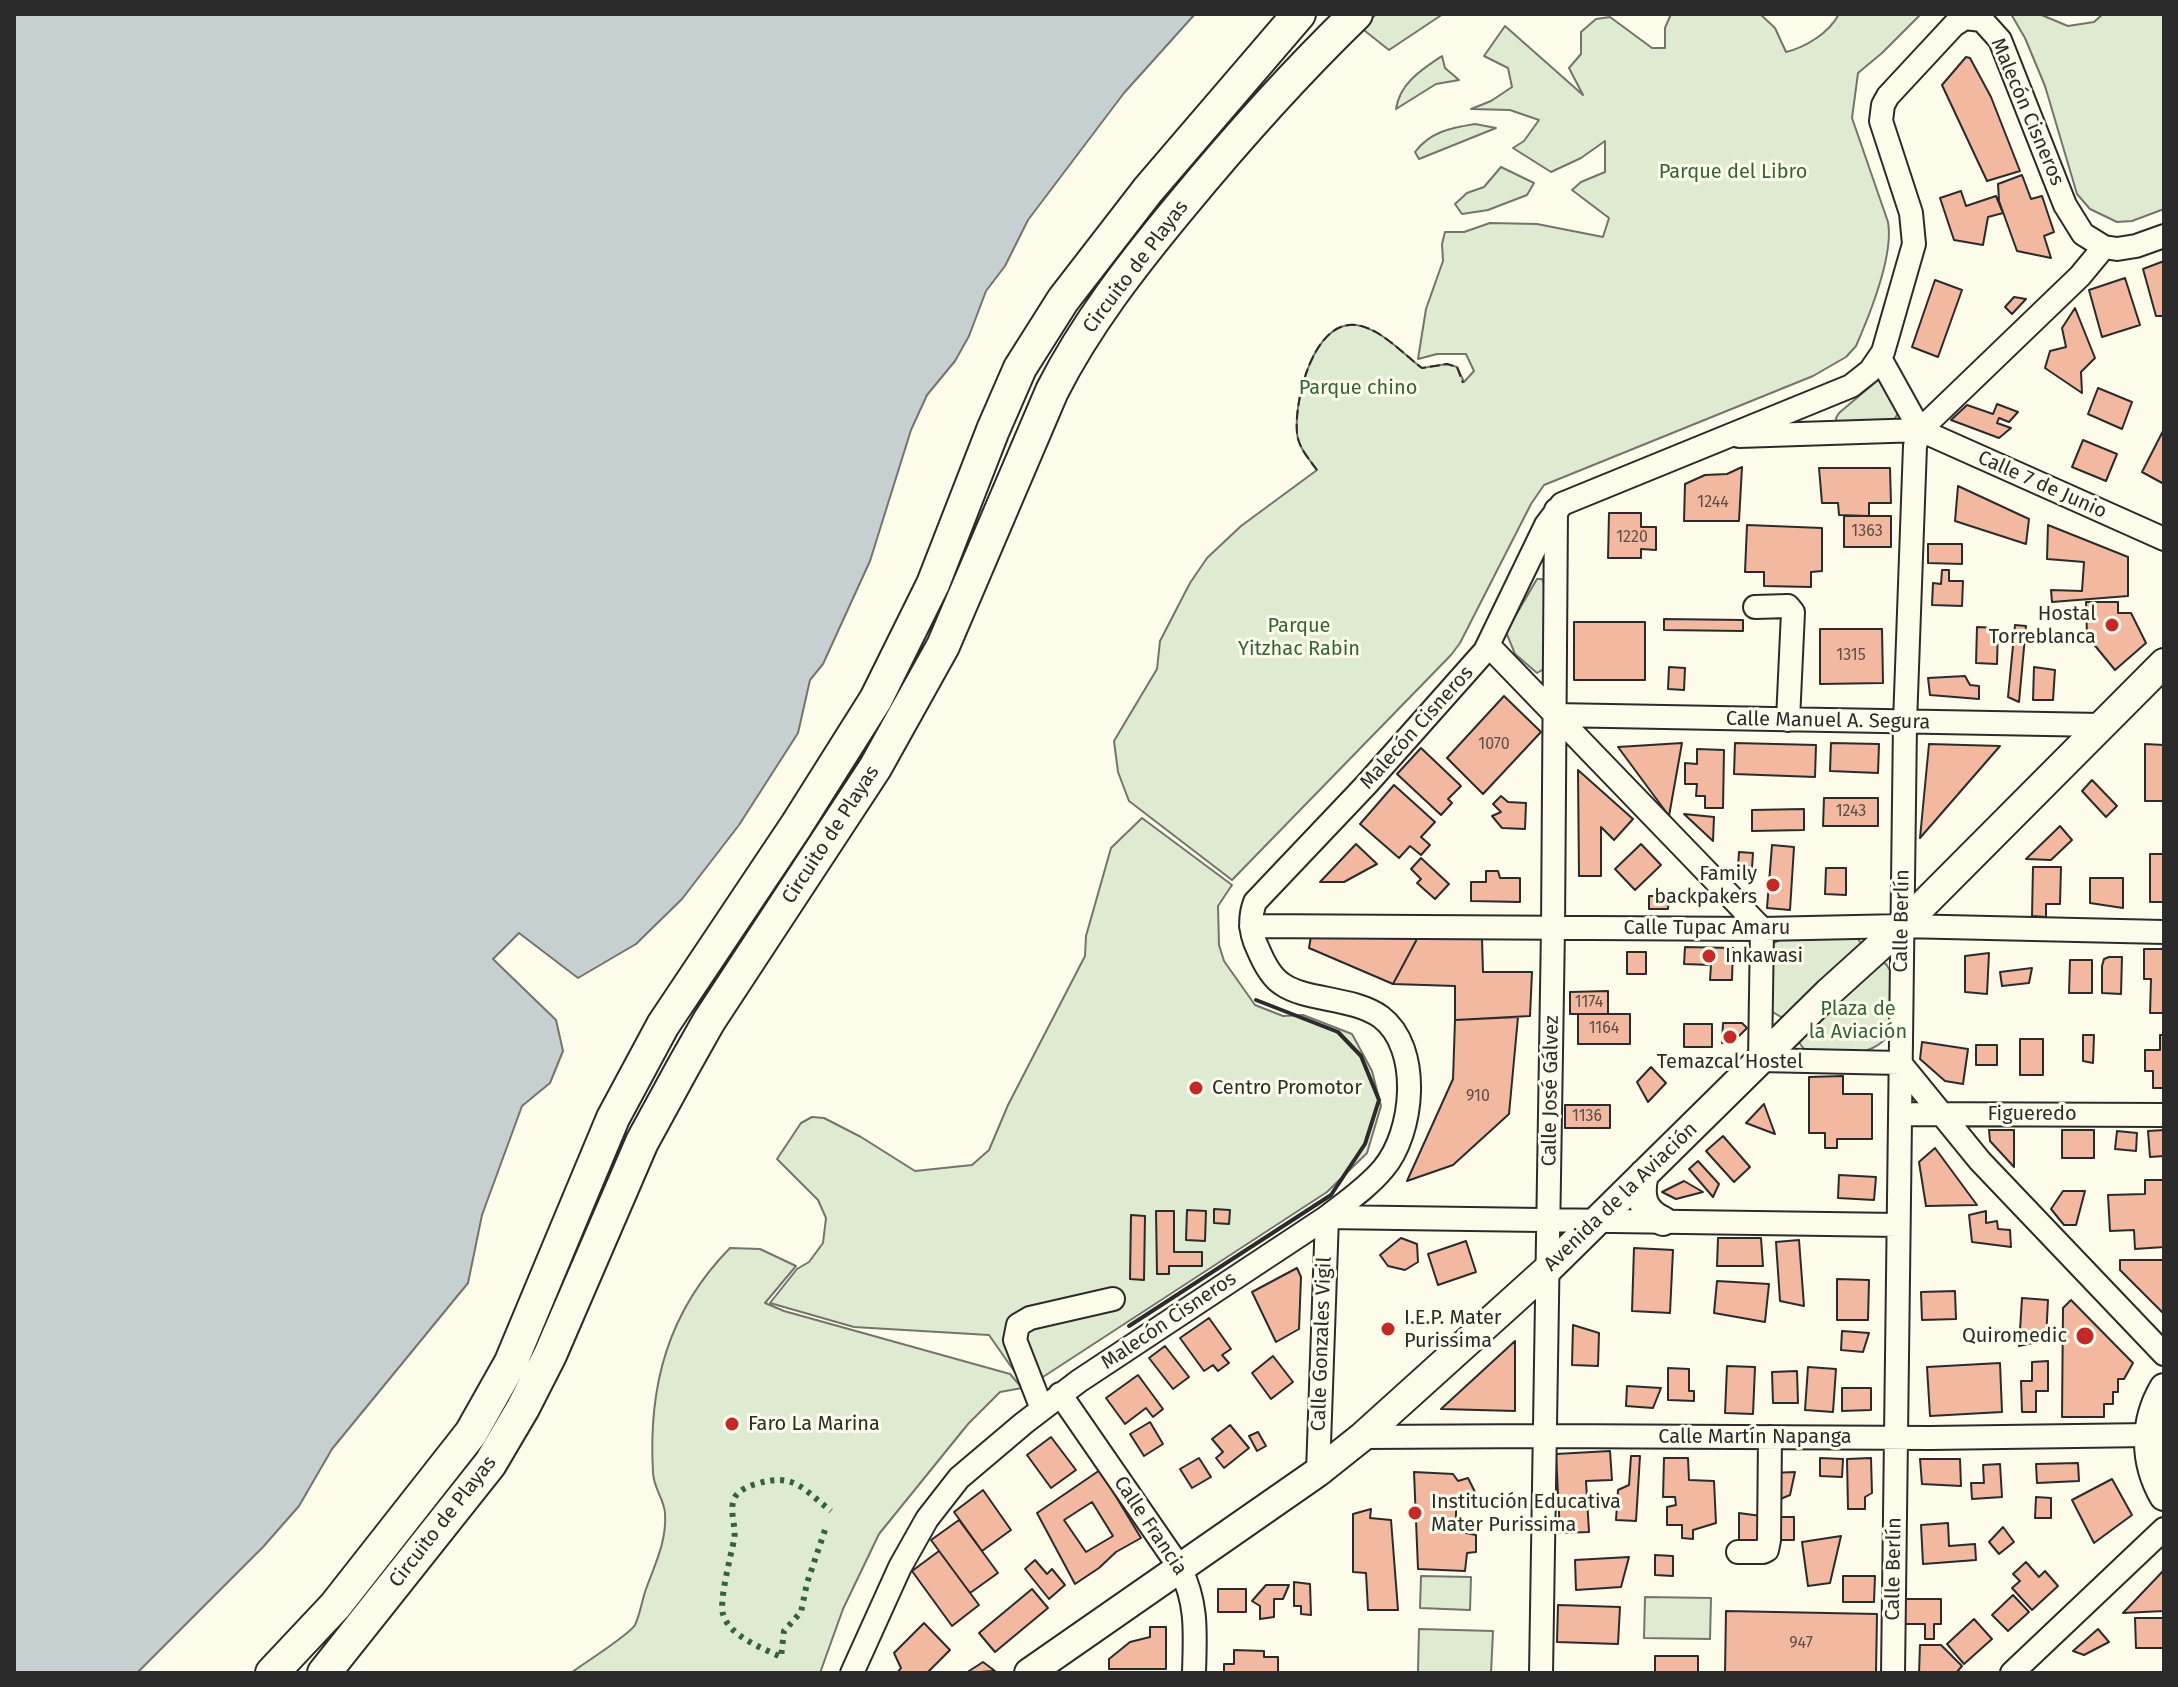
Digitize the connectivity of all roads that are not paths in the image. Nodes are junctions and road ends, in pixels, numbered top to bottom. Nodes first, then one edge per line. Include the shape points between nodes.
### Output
1 (1299, 14) edge
2 (1356, 14) edge
3 (2164, 236) edge
4 (2104, 247) junction
5 (1880, 358) junction
6 (1920, 430) junction
7 (1722, 437) junction
8 (1556, 509) junction
9 (2164, 539) edge
10 (1755, 607) dead end
11 (1489, 646) junction
12 (2164, 663) edge
13 (1555, 715) junction
14 (1788, 720) junction
15 (1905, 723) junction
16 (2101, 725) junction
17 (1251, 926) junction
18 (1902, 926) junction
19 (1553, 928) junction
20 (1762, 929) junction
21 (2164, 932) edge
22 (1760, 1060) junction
23 (1900, 1063) junction
24 (1900, 1114) junction
25 (1941, 1114) junction
26 (2164, 1115) edge
27 (1644, 1174) junction
28 (1327, 1217) junction
29 (1549, 1218) junction
30 (1598, 1219) junction
31 (1663, 1221) junction
32 (1898, 1225) junction
33 (1548, 1269) junction
34 (1113, 1299) dead end
35 (2164, 1354) edge
36 (2164, 1388) edge
37 (1060, 1394) junction
38 (1042, 1409) junction
39 (2149, 1435) junction
40 (1545, 1436) junction
41 (1362, 1437) junction
42 (1770, 1437) junction
43 (1895, 1438) junction
44 (1318, 1472) junction
45 (2164, 1496) edge
46 (2164, 1529) edge
47 (1738, 1552) dead end
48 (1180, 1568) junction
49 (272, 1673) edge
50 (324, 1673) edge
51 (852, 1673) edge
52 (1029, 1673) edge
53 (1194, 1673) edge
54 (1541, 1673) edge
55 (1893, 1673) edge
56 (2012, 1673) edge

1 - 49 highway, Circuito de Playas via 1148,190 1063,300 1020,368 933,584 876,699 663,1025 607,1131 511,1362 471,1433 335,1606
2 - 50 highway, Circuito de Playas via 1215,165 1116,288 1069,358 943,646 875,768 683,1067 642,1142 523,1408 490,1464
3 - 4 street via 2125,248
4 - 5 street, Malecón Cisneros via 2083,234 2071,217 2000,40 1982,20 1965,18 1888,96 1881,110 1915,238
4 - 6 street
5 - 6 street
5 - 7 street, Malecón Cisneros via 1851,386
6 - 7 street, Calle 7 de Junio
6 - 9 street, Calle 7 de Junio
6 - 15 street, Calle Berlín via 1914,462
7 - 8 street, Malecón Cisneros
8 - 11 street, Malecón Cisneros
8 - 13 street, Calle José Gálvez
10 - 14 street via 1788,606 1793,612
11 - 13 street
11 - 17 street, Malecón Cisneros via 1255,902
12 - 16 main road, Avenida de la Aviación
13 - 14 street, Calle Manuel A. Segura
13 - 19 street, Calle José Gálvez
13 - 20 street
14 - 15 street, Calle Manuel A. Segura
15 - 16 street, Calle Manuel A. Segura
15 - 18 street, Calle Berlín
16 - 18 main road, Avenida de la Aviación
17 - 19 street, Calle Tupac Amaru
17 - 28 street, Malecón Cisneros via 1265,964 1281,984 1379,1015 1402,1044 1409,1089 1398,1143 1367,1186
18 - 20 street, Calle Tupac Amaru
18 - 21 street, Calle Tupac Amaru
18 - 22 main road, Avenida de la Aviación
18 - 23 street, Calle Berlín
19 - 20 street, Calle Tupac Amaru
19 - 29 street, Calle José Gálvez
20 - 22 street
22 - 23 street
22 - 27 main road, Avenida de la Aviación
23 - 24 street, Calle Berlín
23 - 25 street
24 - 25 street, Figueredo
24 - 32 street, Calle Berlín
25 - 26 street, Figueredo
25 - 35 street
27 - 30 main road, Avenida de la Aviación
27 - 31 main road via 1642,1200
28 - 29 street
28 - 37 street, Malecón Cisneros
28 - 44 street, Calle Gonzales Vigil
29 - 30 street
29 - 33 street, Calle José Gálvez
30 - 31 street
30 - 33 main road, Avenida de la Aviación
31 - 32 street
32 - 43 street, Calle Berlín
33 - 40 street, Calle José Gálvez
33 - 41 main road, Avenida de la Aviación
34 - 38 street via 1018,1325 1015,1340
36 - 39 main road
37 - 38 street, Malecón Cisneros
37 - 48 street, Calle Francia
38 - 51 street, Malecón Cisneros via 959,1478 927,1519
39 - 43 street, Calle Martín Napanga
39 - 45 main road via 2152,1466
40 - 41 street, Calle Martín Napanga
40 - 42 street, Calle Martín Napanga
40 - 54 street, Calle José Gálvez
41 - 44 main road, Avenida de la Aviación
42 - 43 street, Calle Martín Napanga
42 - 47 street via 1767,1550
43 - 55 street, Calle Berlín
44 - 48 main road, Avenida de la Aviación
46 - 56 street
48 - 52 main road, Avenida de la Aviación
48 - 53 street, Calle Francia via 1195,1608

